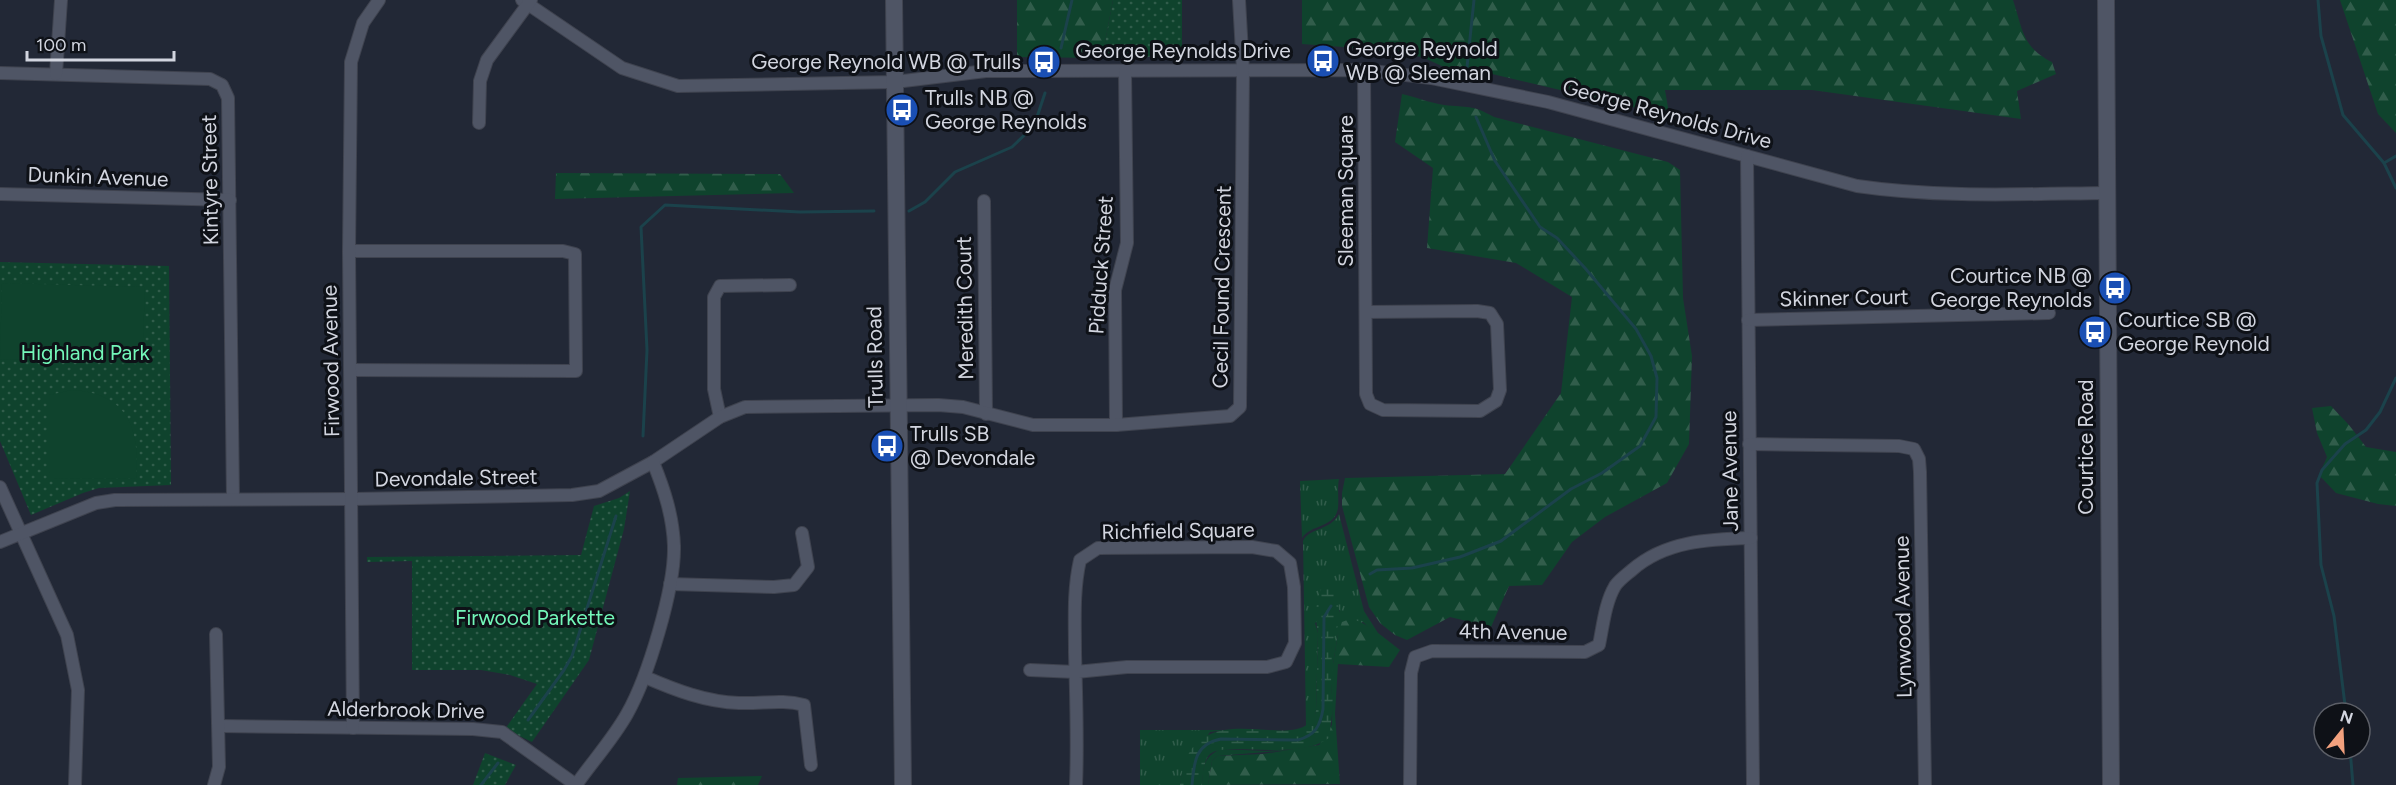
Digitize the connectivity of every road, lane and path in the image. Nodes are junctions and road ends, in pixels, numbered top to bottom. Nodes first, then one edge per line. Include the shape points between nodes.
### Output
1 (61, 0) edge
2 (379, 0) edge
3 (894, 0) edge
4 (1239, 0) edge
5 (2106, 0) edge
6 (527, 1) edge
7 (1243, 70) junction
8 (1364, 70) junction
9 (1125, 71) junction
10 (0, 73) edge
11 (56, 74) junction
12 (895, 82) junction
13 (479, 123) dead end
14 (1747, 156) junction
15 (2107, 193) junction
16 (0, 194) edge
17 (231, 200) junction
18 (984, 201) dead end
19 (349, 251) junction
20 (790, 285) dead end
21 (1366, 312) junction
22 (2049, 313) dead end
23 (1748, 320) junction
24 (351, 370) junction
25 (898, 406) junction
26 (986, 414) junction
27 (720, 417) junction
28 (1116, 425) junction
29 (1749, 444) junction
30 (653, 462) junction
31 (0, 487) edge
32 (234, 499) junction
33 (352, 499) junction
34 (802, 533) dead end
35 (20, 535) junction
36 (1751, 538) junction
37 (0, 542) edge
38 (670, 584) junction
39 (216, 634) dead end
40 (1030, 670) dead end
41 (1076, 672) junction
42 (645, 677) junction
43 (219, 726) junction
44 (353, 728) junction
45 (811, 765) dead end
46 (75, 785) edge
47 (214, 785) edge
48 (576, 785) edge
49 (903, 785) edge
50 (1076, 785) edge
51 (1410, 785) edge
52 (1753, 785) edge
53 (1925, 785) edge
54 (2111, 785) edge

1 - 11 street
2 - 19 street, Firwood Avenue via 363,23 351,62
3 - 12 street, Trulls Road
4 - 7 street, Cecil Found Crescent
5 - 15 street, Courtice Road
6 - 12 street, George Reynolds Drive via 622,68 678,86
6 - 13 street via 487,60 480,81
7 - 8 street, George Reynolds Drive
7 - 9 street, George Reynolds Drive
7 - 28 street, Cecil Found Crescent via 1240,407 1230,416
8 - 14 street, George Reynolds Drive via 1431,78 1548,102
8 - 21 street, Sleeman Square
9 - 12 street, George Reynolds Drive via 986,71
9 - 28 street, Pidduck Street via 1127,243 1115,290
10 - 11 street, Kintyre Street
11 - 17 street, Kintyre Street via 210,79 222,85 228,98
12 - 25 street, Trulls Road
14 - 15 street, George Reynolds Drive via 1857,186 1897,192
14 - 23 street, Jane Avenue
15 - 54 street, Courtice Road
16 - 17 street, Dunkin Avenue
17 - 32 street, Kintyre Street
18 - 26 street, Meredith Court
19 - 24 street, Firwood Avenue
19 - 24 street via 562,251 575,254 576,266 576,371
20 - 27 street via 720,286 714,297 714,388
21 - 21 street, Sleeman Square via 1366,394 1370,404 1383,410 1480,411 1496,401 1500,390 1497,324 1490,313
22 - 23 street, Skinner Court
23 - 29 street, Jane Avenue
24 - 33 street, Firwood Avenue
25 - 26 street, Cecil Found Crescent via 963,407
25 - 27 street, Devondale Street via 745,407
25 - 49 street, Trulls Road
26 - 28 street, Cecil Found Crescent via 1033,425
27 - 30 street, Devondale Street
29 - 36 street, Jane Avenue
29 - 53 street, Lynwood Avenue via 1914,449 1920,472
30 - 33 street, Devondale Street via 599,491 572,495
30 - 38 street via 668,498 674,547
31 - 35 street
32 - 33 street, Devondale Street
32 - 35 street, Devondale Street via 115,500
33 - 44 street, Firwood Avenue
34 - 38 street via 808,567 794,585
35 - 37 street, Devondale Street
35 - 46 street via 67,635 78,690
36 - 51 street, 4th Avenue via 1700,541 1670,548 1642,561 1616,585 1599,645 1585,652 1432,651 1415,657 1411,673
36 - 52 street, Jane Avenue
38 - 42 street
39 - 43 street
40 - 41 street
41 - 41 street, Richfield Square via 1127,667 1267,667 1286,662 1295,643 1290,563 1276,551 1252,547 1098,548 1080,560 1074,585
41 - 50 street, Richfield Square
42 - 45 street via 688,695 738,704 787,701 804,705
42 - 48 street via 626,715
43 - 44 street, Alderbrook Drive
43 - 47 street via 219,767
44 - 48 street, Alderbrook Drive via 502,732

